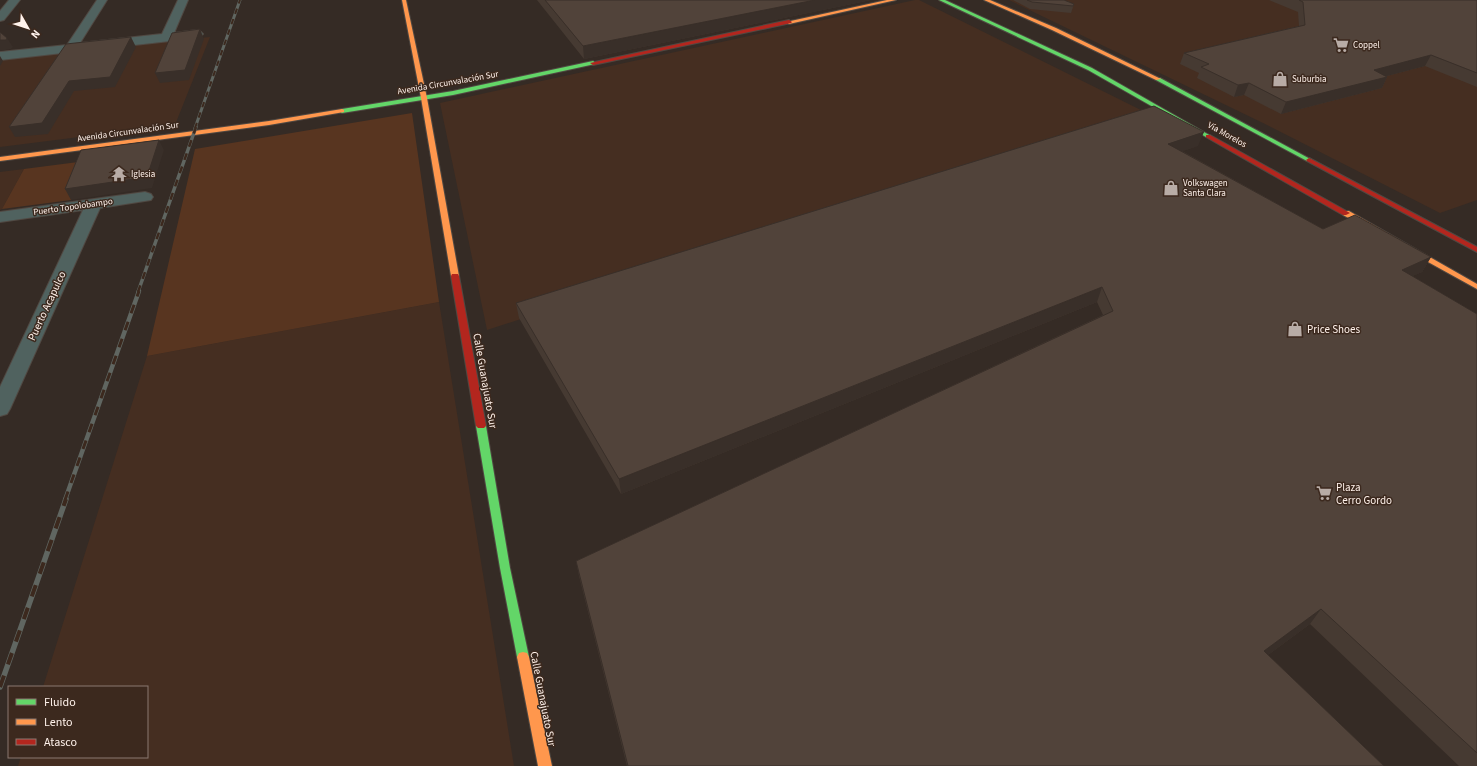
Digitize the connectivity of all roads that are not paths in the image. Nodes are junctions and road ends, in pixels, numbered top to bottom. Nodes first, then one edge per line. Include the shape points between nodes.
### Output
1 (15, 0) edge
2 (102, 0) edge
3 (183, 0) edge
4 (404, 0) edge
5 (894, 0) edge
6 (941, 0) edge
7 (986, 0) edge
8 (0, 18) edge
9 (201, 34) dead end
10 (166, 38) junction
11 (71, 48) junction
12 (0, 56) edge
13 (424, 98) junction
14 (0, 159) edge
15 (145, 197) dead end
16 (94, 204) junction
17 (0, 217) edge
18 (1477, 250) edge
19 (1477, 287) edge
20 (0, 409) edge
21 (544, 766) edge

1 - 8 street
2 - 11 street
3 - 10 street
4 - 13 street, Calle Guanajuato Sur
5 - 13 street, Avenida Circunvalación Sur
6 - 19 street, Vía Morelos via 1090,69
7 - 18 street, Vía Morelos via 1045,23 1127,63
9 - 10 street
10 - 11 street
11 - 12 street
13 - 14 street, Avenida Circunvalación Sur via 182,135
13 - 21 street, Calle Guanajuato Sur via 504,560
15 - 16 street, Puerto Topolobampo
16 - 17 street, Puerto Topolobampo
16 - 20 street, Puerto Acapulco

